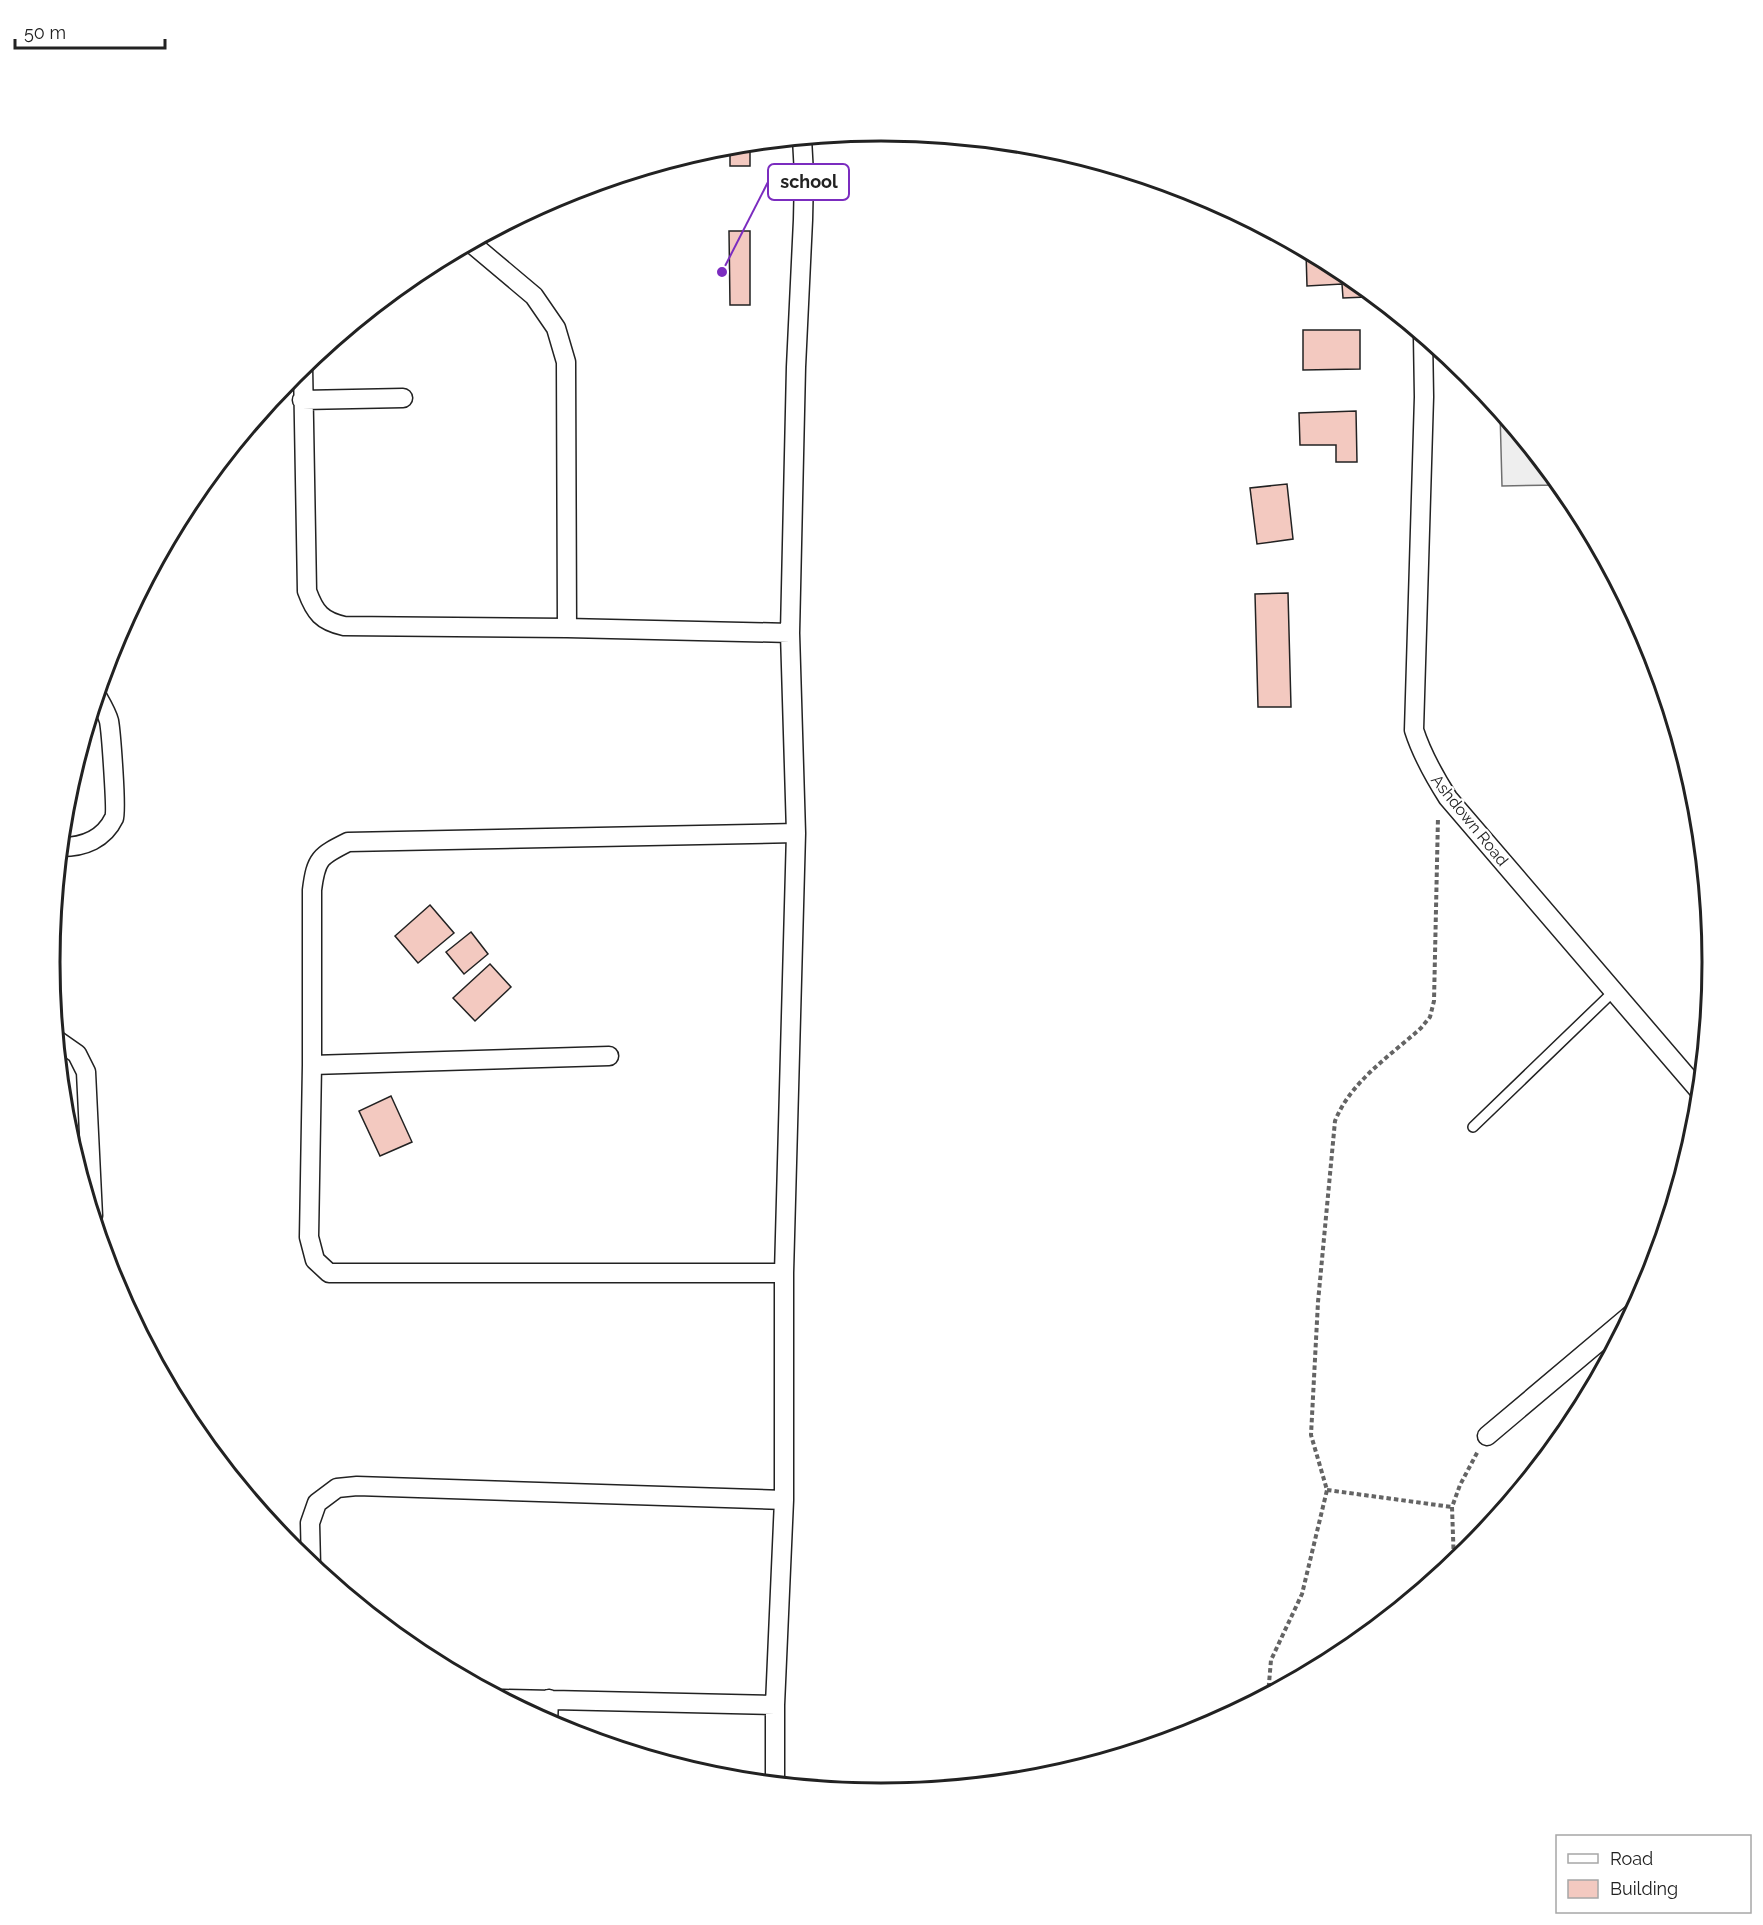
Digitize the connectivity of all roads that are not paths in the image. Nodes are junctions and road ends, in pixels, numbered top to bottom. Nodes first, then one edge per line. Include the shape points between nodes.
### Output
1 (802, 145) edge
2 (477, 248) edge
3 (1423, 345) edge
4 (303, 381) edge
5 (403, 398) dead end
6 (302, 400) junction
7 (567, 628) junction
8 (790, 633) junction
9 (102, 706) edge
10 (796, 833) junction
11 (68, 847) edge
12 (1613, 992) junction
13 (65, 1045) edge
14 (609, 1056) dead end
15 (312, 1065) junction
16 (1693, 1085) edge
17 (1473, 1127) dead end
18 (92, 1187) edge
19 (784, 1273) junction
20 (1618, 1325) edge
21 (1487, 1436) road end
22 (784, 1500) junction
23 (311, 1552) edge
24 (518, 1699) edge
25 (549, 1699) junction
26 (775, 1705) junction
27 (548, 1713) edge
28 (775, 1777) edge

1 - 8 street
2 - 7 street via 534,296 556,328 566,362
3 - 12 street, Ashdown Road via 1414,730 1431,772 1448,798
4 - 6 street
5 - 6 street
6 - 7 street via 307,591 313,608 329,623
7 - 8 street
8 - 10 street
9 - 11 street via 109,721 116,815 106,830 89,843
10 - 15 street via 348,842 326,853 315,867
10 - 19 street
12 - 16 street, Ashdown Road
12 - 17 lane
13 - 18 street via 77,1054 86,1072
14 - 15 street
15 - 19 street via 309,1237 315,1260 329,1273
19 - 22 street
20 - 21 street
22 - 23 street via 337,1488 317,1503 310,1523
22 - 26 street
24 - 25 street
25 - 26 street
25 - 27 street
26 - 28 street

